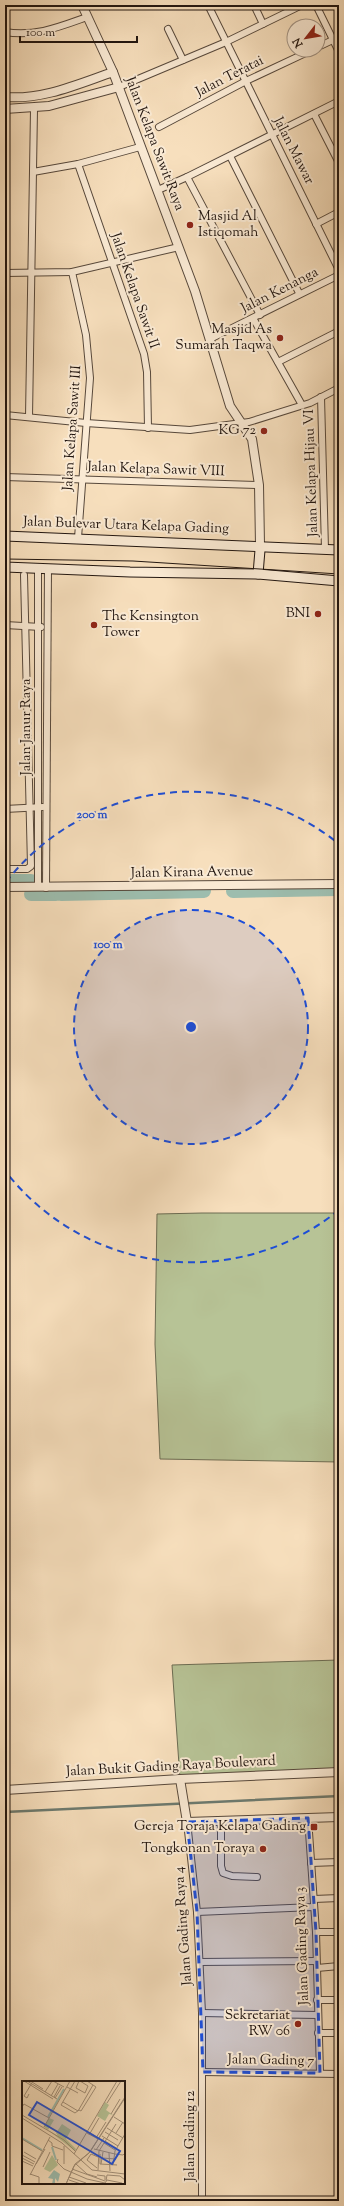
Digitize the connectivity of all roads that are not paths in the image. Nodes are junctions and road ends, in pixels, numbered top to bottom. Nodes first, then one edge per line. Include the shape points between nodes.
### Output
1 (82, 5) edge
2 (208, 5) edge
3 (254, 5) edge
4 (302, 5) edge
5 (316, 5) edge
6 (87, 17) junction
7 (263, 24) junction
8 (168, 29) dead end
9 (5, 32) edge
10 (336, 39) edge
11 (226, 42) junction
12 (326, 43) edge
13 (339, 52) edge
14 (295, 58) edge
15 (183, 60) junction
16 (113, 72) junction
17 (246, 81) junction
18 (119, 88) junction
19 (5, 97) edge
20 (339, 101) edge
21 (5, 109) edge
22 (34, 109) junction
23 (314, 114) junction
24 (159, 127) dead end
25 (271, 136) junction
26 (140, 147) junction
27 (230, 156) junction
28 (339, 162) edge
29 (78, 164) junction
30 (33, 172) junction
31 (187, 177) junction
32 (158, 190) junction
33 (339, 212) edge
34 (316, 224) junction
35 (179, 247) junction
36 (111, 262) junction
37 (339, 270) edge
38 (72, 272) junction
39 (5, 273) edge
40 (31, 274) junction
41 (339, 275) edge
42 (299, 293) junction
43 (260, 315) junction
44 (253, 318) junction
45 (339, 331) edge
46 (210, 339) junction
47 (278, 362) junction
48 (339, 388) edge
49 (321, 397) junction
50 (302, 405) junction
51 (5, 415) edge
52 (29, 417) junction
53 (86, 423) junction
54 (240, 423) junction
55 (148, 428) junction
56 (5, 477) edge
57 (82, 479) junction
58 (259, 485) junction
59 (5, 536) edge
60 (78, 538) junction
61 (260, 548) junction
62 (326, 549) junction
63 (339, 550) edge
64 (5, 567) edge
65 (38, 567) junction
66 (48, 568) junction
67 (258, 574) junction
68 (24, 575) dead end
69 (339, 581) edge
70 (5, 625) edge
71 (24, 625) junction
72 (38, 627) junction
73 (46, 627) junction
74 (5, 810) edge
75 (30, 810) junction
76 (39, 810) junction
77 (46, 810) junction
78 (5, 869) edge
79 (339, 884) edge
80 (5, 887) edge
81 (42, 888) junction
82 (339, 1772) edge
83 (180, 1779) junction
84 (5, 1790) edge
85 (339, 1817) edge
86 (308, 1818) junction
87 (187, 1822) junction
88 (221, 1822) junction
89 (339, 1862) edge
90 (311, 1863) junction
91 (257, 1877) dead end
92 (339, 1898) edge
93 (314, 1899) junction
94 (314, 1907) junction
95 (197, 1912) junction
96 (316, 1932) junction
97 (339, 1932) edge
98 (200, 1962) junction
99 (317, 1964) junction
100 (339, 1966) edge
101 (317, 2000) junction
102 (339, 2000) edge
103 (202, 2013) junction
104 (318, 2015) junction
105 (318, 2033) junction
106 (339, 2033) edge
107 (203, 2072) junction
108 (320, 2073) junction
109 (339, 2074) edge
110 (202, 2201) edge

1 - 6 street, Jalan Kelapa Sawit Raya
2 - 11 street, Jalan Mawar
3 - 7 street
4 - 7 street
5 - 10 street
6 - 9 street via 57,29 34,34
6 - 16 street, Jalan Kelapa Sawit Raya
7 - 11 street
8 - 15 street
10 - 12 street
10 - 13 street
11 - 15 street
11 - 17 street, Jalan Mawar
14 - 17 street, Jalan Teratai
15 - 18 street
16 - 18 street, Jalan Kelapa Sawit Raya
16 - 19 street via 49,94
17 - 24 street, Jalan Teratai
17 - 25 street, Jalan Mawar
18 - 22 street
18 - 26 street, Jalan Kelapa Sawit Raya
20 - 23 street
21 - 22 street
22 - 30 street
23 - 25 street
23 - 28 street
25 - 27 street
25 - 34 street, Jalan Mawar
26 - 29 street
26 - 32 street, Jalan Kelapa Sawit Raya
27 - 31 street
27 - 42 street
29 - 30 street
29 - 36 street, Jalan Kelapa Sawit II
30 - 40 street
31 - 32 street
31 - 43 street
32 - 35 street, Jalan Kelapa Sawit Raya
33 - 34 street
34 - 37 street, Jalan Mawar
35 - 36 street
35 - 46 street, Jalan Kelapa Sawit Raya
36 - 38 street
36 - 55 street, Jalan Kelapa Sawit II via 144,354 147,372
38 - 40 street
38 - 53 street, Jalan Kelapa Sawit III via 88,351 90,388
39 - 40 street
40 - 52 street
41 - 42 street, Jalan Kenanga
42 - 43 street, Jalan Kenanga
43 - 44 street, Jalan Kenanga
44 - 46 street, Jalan Kenanga
44 - 47 street
45 - 47 street
46 - 54 street, Jalan Kelapa Sawit Raya via 230,406
47 - 50 street
48 - 49 street
49 - 50 street
49 - 62 street, Jalan Kelapa Hijau VI
50 - 54 street
51 - 52 street
52 - 53 street
53 - 55 street
53 - 57 street, Jalan Kelapa Sawit III
54 - 55 street via 190,430
54 - 58 street, Jalan Kelapa Sawit Raya via 252,440
56 - 57 street, Jalan Kelapa Sawit VIII
57 - 58 street, Jalan Kelapa Sawit VIII
57 - 60 street, Jalan Kelapa Sawit III
58 - 61 street, Jalan Kelapa Sawit Raya
59 - 60 main road, Jalan Bulevar Utara Kelapa Gading
60 - 61 main road, Jalan Bulevar Utara Kelapa Gading via 246,545
61 - 62 main road, Jalan Bulevar Utara Kelapa Gading
61 - 67 main road
62 - 63 main road, Jalan Bulevar Utara Kelapa Gading
64 - 65 main road
65 - 66 main road
65 - 72 street, Jalan Janur Raya
66 - 67 main road
66 - 73 street, Jalan Janur Raya
67 - 69 main road
68 - 71 street
70 - 71 street
71 - 72 street
71 - 75 street
72 - 73 street
72 - 76 street, Jalan Janur Raya
73 - 77 street, Jalan Janur Raya
74 - 75 street
75 - 76 street
75 - 78 street via 31,866 26,869
76 - 77 street
76 - 81 street, Jalan Janur Raya
77 - 81 street, Jalan Janur Raya
79 - 81 street, Jalan Kirana Avenue
80 - 81 street, Jalan Kirana Avenue
82 - 83 street, Jalan Bukit Gading Raya Boulevard
83 - 84 street, Jalan Bukit Gading Raya Boulevard
83 - 87 street, Jalan Gading Raya 4
85 - 86 street
86 - 88 street
86 - 90 street, Jalan Gading Raya 3
87 - 88 street
87 - 95 street, Jalan Gading Raya 4
88 - 91 street via 223,1873
89 - 90 street
90 - 93 street, Jalan Gading Raya 3
92 - 93 street
93 - 94 street, Jalan Gading Raya 3
94 - 95 street
94 - 96 street, Jalan Gading Raya 3
95 - 98 street, Jalan Gading Raya 4
96 - 97 street
96 - 99 street, Jalan Gading Raya 3
98 - 99 street
98 - 103 street, Jalan Gading Raya 4
99 - 100 street
99 - 101 street, Jalan Gading Raya 3
101 - 102 street
101 - 104 street, Jalan Gading Raya 3
103 - 104 street
103 - 107 street, Jalan Gading Raya 4
104 - 105 street, Jalan Gading Raya 3
105 - 106 street
105 - 108 street, Jalan Gading Raya 3
107 - 108 street, Jalan Gading 7
107 - 110 street, Jalan Gading 12
108 - 109 street, Jalan Gading 7

